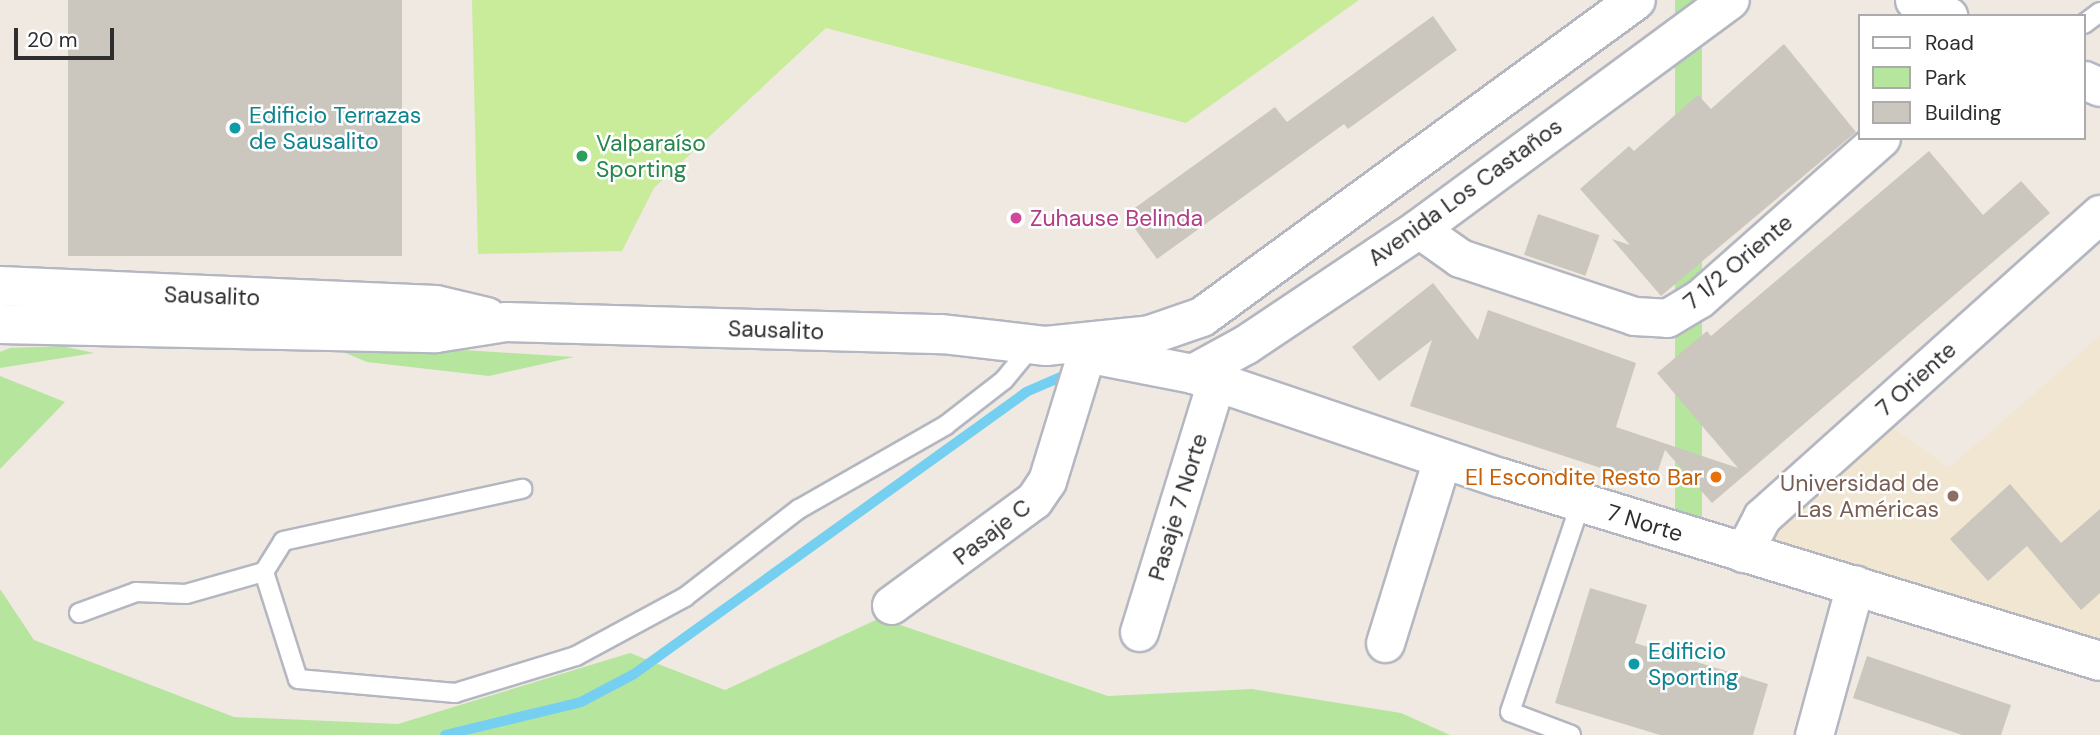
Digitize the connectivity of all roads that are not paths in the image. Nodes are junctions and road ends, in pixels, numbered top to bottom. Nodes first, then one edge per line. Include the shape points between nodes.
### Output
1 (1636, 0) edge
2 (1730, 0) edge
3 (1914, 0) edge
4 (1944, 14) edge
5 (1879, 140) edge
6 (2100, 214) edge
7 (1419, 229) junction
8 (0, 286) edge
9 (1202, 317) junction
10 (506, 322) junction
11 (0, 324) edge
12 (1040, 345) junction
13 (1086, 354) junction
14 (1205, 377) junction
15 (1442, 458) junction
16 (522, 489) dead end
17 (1581, 502) junction
18 (1743, 553) junction
19 (264, 572) junction
20 (1855, 585) junction
21 (891, 605) dead end
22 (79, 613) dead end
23 (1139, 632) dead end
24 (1385, 643) dead end
25 (2100, 661) edge
26 (1571, 735) edge
27 (1814, 735) edge

1 - 9 main road
2 - 7 main road, Avenida Los Castaños
3 - 4 street
5 - 7 street, 7 1/2 Oriente via 1699,299 1667,318 1634,316 1460,258
6 - 18 street, 7 Oriente via 1762,517
7 - 14 main road, Avenida Los Castaños
8 - 10 main road, Sausalito via 436,305
9 - 12 main road, Sausalito via 1150,335
9 - 14 main road via 1190,344
10 - 11 main road, Sausalito via 436,333
10 - 12 main road, Sausalito via 942,334
12 - 13 main road, Sausalito
12 - 19 lane via 946,425 799,509 685,597 576,656 455,692 298,679
13 - 14 main road, Sausalito
13 - 21 street, Pasaje C via 1047,481 1034,500
14 - 15 main road, 7 Norte
14 - 23 street, Pasaje 7 Norte
15 - 17 main road, 7 Norte
15 - 24 street
16 - 19 lane via 283,541
17 - 18 main road, 7 Norte
17 - 26 lane via 1510,712
18 - 20 main road, 7 Norte
19 - 22 lane via 186,594 136,592
20 - 25 main road, 7 Norte
20 - 27 street

